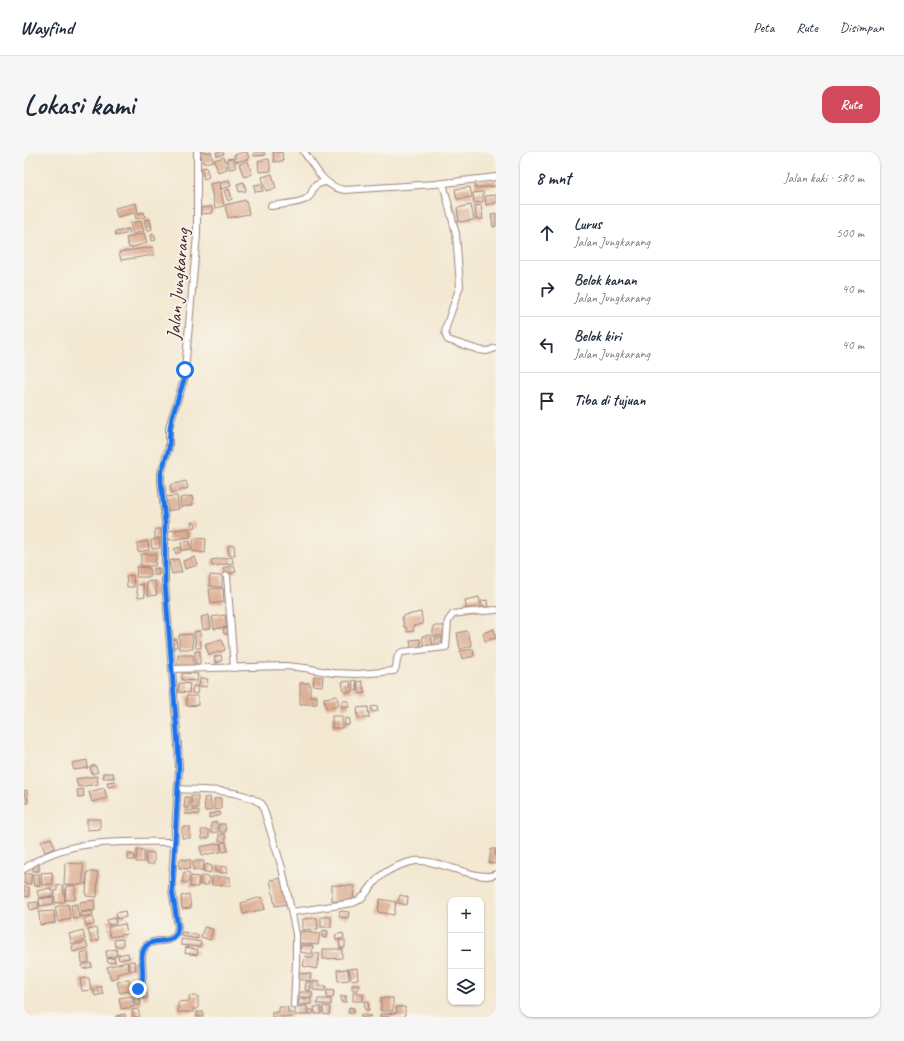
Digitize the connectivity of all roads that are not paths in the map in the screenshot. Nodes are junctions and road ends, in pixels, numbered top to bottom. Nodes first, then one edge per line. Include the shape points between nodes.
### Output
1 (197, 152) edge
2 (304, 152) edge
3 (496, 177) edge
4 (325, 182) junction
5 (443, 184) junction
6 (271, 206) dead end
7 (496, 348) edge
8 (227, 576) dead end
9 (496, 610) edge
10 (234, 668) junction
11 (172, 669) junction
12 (178, 789) junction
13 (174, 842) junction
14 (24, 869) edge
15 (496, 874) edge
16 (292, 912) junction
17 (138, 989) dead end
18 (294, 1005) dead end

1 - 11 street, Jalan Jungkarang via 197,235 184,380 172,417 169,448 161,473 165,522 165,583
2 - 4 street
3 - 5 street
4 - 5 street via 344,190
4 - 6 street via 317,183 305,200
5 - 7 street via 456,234 460,281 445,333 448,340 479,350
8 - 10 street
9 - 10 street via 453,614 448,621 446,647 402,652 398,656 394,671 358,674 286,666
10 - 11 street
11 - 12 street, Jalan Jungkarang via 178,745
12 - 13 street, Jalan Jungkarang
12 - 16 street via 233,793 254,798 262,804 282,868
13 - 14 street via 85,844 64,849
13 - 17 street, Jalan Jungkarang via 172,890 177,932 166,941 146,946 142,953 142,985
15 - 16 street via 479,875 425,861 415,861 391,869 382,875 365,896 353,903
16 - 18 street via 296,934

